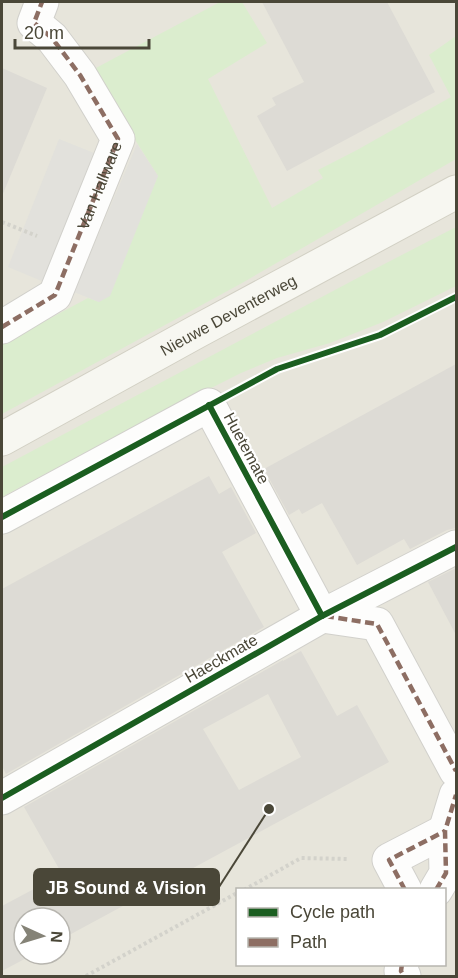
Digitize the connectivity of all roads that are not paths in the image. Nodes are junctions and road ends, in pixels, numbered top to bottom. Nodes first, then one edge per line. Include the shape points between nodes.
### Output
1 (42, 2) edge
2 (456, 192) edge
3 (2, 327) edge
4 (2, 439) edge
5 (2, 517) edge
6 (456, 547) edge
7 (322, 616) junction
8 (456, 771) edge
9 (456, 795) edge
10 (2, 798) edge
11 (445, 831) junction
12 (404, 888) edge
13 (437, 888) edge

1 - 3 street, Van Hallware via 34,23 52,38 80,75 118,140 55,295
2 - 4 main road, Nieuwe Deventerweg
5 - 7 street, Huetemate via 209,405
6 - 7 street, Haeckmate
7 - 8 street via 377,624
7 - 10 street, Haeckmate
9 - 11 street
11 - 12 street via 389,860
11 - 13 street via 446,873

